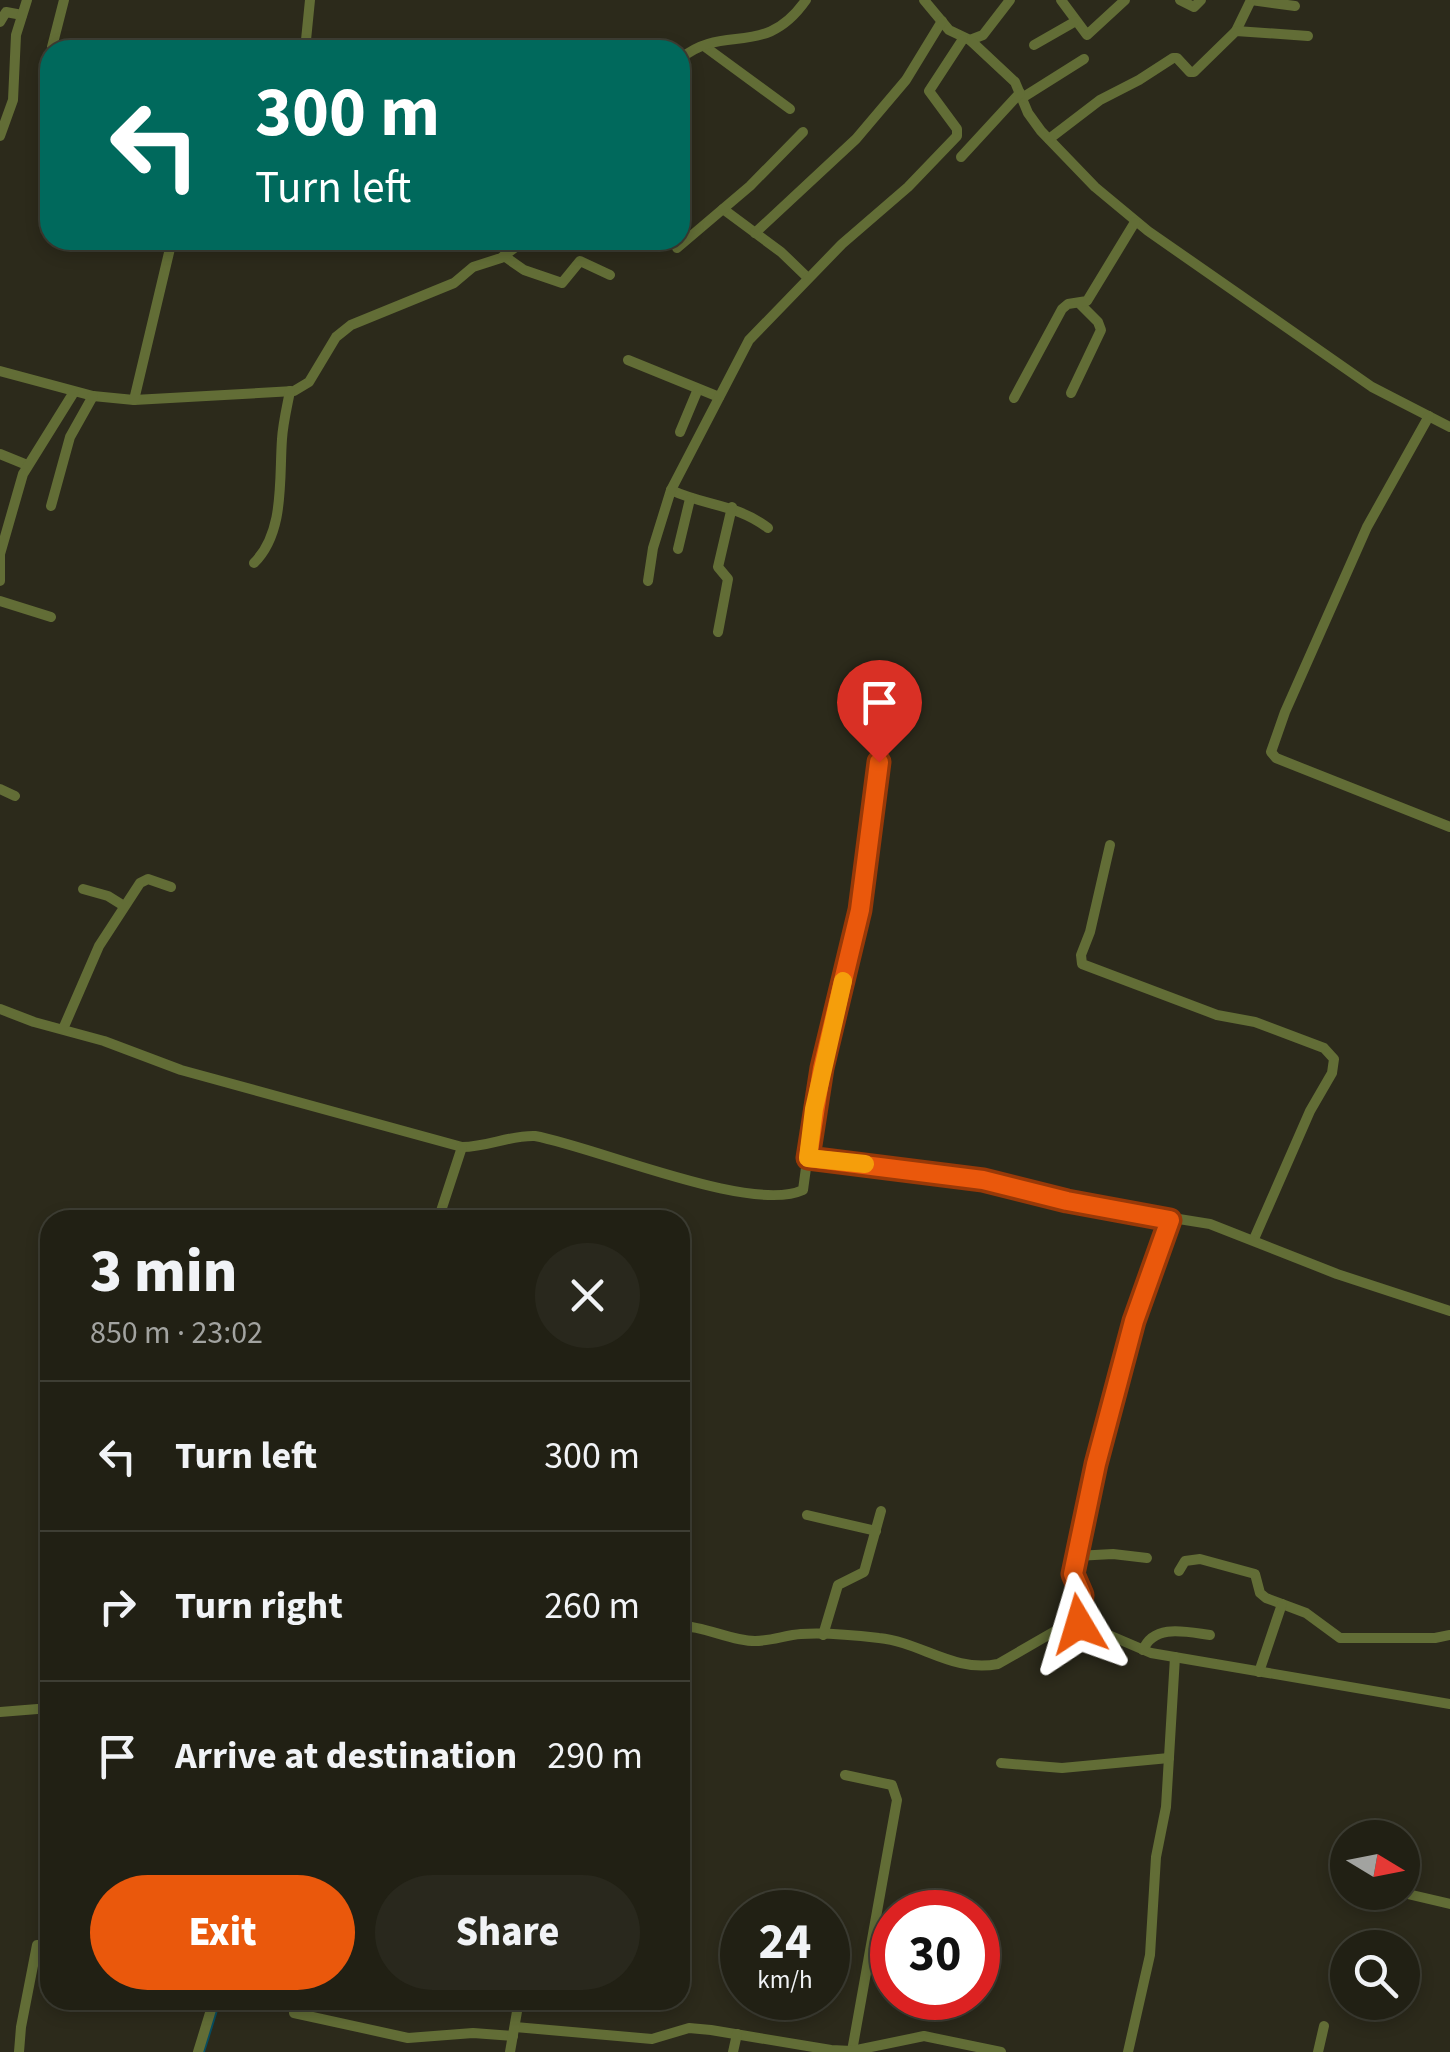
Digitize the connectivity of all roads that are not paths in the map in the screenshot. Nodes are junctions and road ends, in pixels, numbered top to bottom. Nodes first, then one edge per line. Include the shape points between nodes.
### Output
1 (26, 0) edge
2 (64, 0) edge
3 (310, 0) edge
4 (806, 0) edge
5 (924, 0) edge
6 (1010, 0) edge
7 (1125, 0) edge
8 (1180, 0) edge
9 (1201, 0) edge
10 (1251, 0) edge
11 (1065, 2) edge
12 (1295, 6) dead end
13 (22, 15) junction
14 (1076, 21) junction
15 (0, 22) edge
16 (942, 22) junction
17 (1236, 31) junction
18 (1308, 36) dead end
19 (54, 40) edge
20 (306, 40) edge
21 (967, 40) junction
22 (1034, 45) dead end
23 (704, 46) junction
24 (690, 54) edge
25 (1084, 59) dead end
26 (1021, 95) junction
27 (790, 109) dead end
28 (804, 132) dead end
29 (958, 134) junction
30 (0, 136) edge
31 (1048, 138) junction
32 (972, 145) junction
33 (961, 157) dead end
34 (724, 209) junction
35 (1136, 222) junction
36 (755, 234) junction
37 (690, 237) edge
38 (170, 250) edge
39 (512, 250) edge
40 (504, 256) junction
41 (610, 275) dead end
42 (808, 278) junction
43 (1080, 304) junction
44 (628, 360) dead end
45 (0, 370) edge
46 (698, 389) junction
47 (290, 391) junction
48 (74, 392) junction
49 (1071, 393) dead end
50 (93, 396) junction
51 (720, 397) junction
52 (1014, 398) dead end
53 (134, 400) junction
54 (1429, 416) junction
55 (1450, 427) edge
56 (680, 432) dead end
57 (0, 454) edge
58 (27, 465) junction
59 (671, 490) junction
60 (690, 499) junction
61 (51, 506) dead end
62 (732, 508) junction
63 (768, 528) dead end
64 (678, 549) dead end
65 (254, 563) dead end
66 (0, 581) edge
67 (648, 581) dead end
68 (0, 601) edge
69 (51, 616) dead end
70 (718, 632) dead end
71 (879, 762) dead end
72 (0, 789) edge
73 (15, 796) dead end
74 (1450, 827) edge
75 (1110, 846) dead end
76 (171, 887) dead end
77 (83, 889) dead end
78 (124, 906) junction
79 (0, 1009) edge
80 (63, 1030) junction
81 (462, 1148) junction
82 (808, 1158) junction
83 (441, 1210) edge
84 (1170, 1220) junction
85 (1254, 1238) junction
86 (1450, 1310) edge
87 (881, 1511) dead end
88 (806, 1515) dead end
89 (876, 1531) junction
90 (1076, 1556) junction
91 (1147, 1558) dead end
92 (1180, 1571) dead end
93 (1282, 1604) junction
94 (1079, 1624) junction
95 (690, 1626) edge
96 (1449, 1633) edge
97 (823, 1635) junction
98 (1210, 1635) dead end
99 (1143, 1650) junction
100 (1175, 1657) junction
101 (1258, 1672) junction
102 (1450, 1704) edge
103 (40, 1709) edge
104 (0, 1712) edge
105 (1169, 1758) junction
106 (1001, 1763) dead end
107 (845, 1775) dead end
108 (1420, 1897) edge
109 (1450, 1904) edge
110 (37, 1945) dead end
111 (211, 2010) edge
112 (518, 2010) edge
113 (294, 2013) dead end
114 (1324, 2026) dead end
115 (514, 2031) junction
116 (737, 2034) junction
117 (777, 2047) edge
118 (888, 2047) edge
119 (961, 2048) edge
120 (852, 2051) edge
121 (19, 2052) edge
122 (198, 2052) edge
123 (510, 2052) edge
124 (736, 2052) edge
125 (1001, 2052) edge
126 (1128, 2052) edge
127 (1318, 2052) edge

1 - 13 street
2 - 19 street
3 - 20 street
4 - 23 street via 766,36
5 - 16 street
6 - 21 street via 983,35
7 - 14 street via 1089,35
8 - 9 street via 1194,7
10 - 12 street
10 - 17 street
11 - 14 street
13 - 15 street via 6,12
13 - 30 street via 13,100
14 - 22 street
16 - 21 street
16 - 36 street via 906,80 856,139
17 - 18 street
17 - 31 street via 1194,72 1173,58
21 - 26 street
21 - 29 street via 929,91
23 - 24 street
23 - 27 street
25 - 26 street
26 - 31 street
26 - 32 street
28 - 34 street
29 - 32 street
29 - 42 street
31 - 35 street
32 - 33 street
34 - 36 street
34 - 37 street
35 - 43 street
35 - 54 street via 1372,387
36 - 42 street
38 - 53 street
39 - 40 street
40 - 41 street via 561,283 580,261
40 - 47 street via 351,325 309,382
42 - 51 street via 750,340
43 - 49 street via 1101,330
43 - 52 street via 1062,309
44 - 46 street
45 - 48 street
46 - 51 street
46 - 56 street
47 - 53 street
47 - 65 street via 269,546
48 - 50 street
48 - 58 street
50 - 53 street
50 - 61 street via 70,437
51 - 59 street
54 - 55 street
54 - 74 street via 1367,527 1271,752
57 - 58 street
58 - 66 street via 0,554
59 - 60 street
59 - 67 street
60 - 62 street
60 - 64 street
62 - 63 street
62 - 70 street via 718,567 728,579
68 - 69 street
71 - 82 street via 860,910
72 - 73 street
75 - 85 street via 1082,964 1324,1048 1334,1059
76 - 78 street via 144,880
77 - 78 street
78 - 80 street
79 - 80 street
80 - 81 street
81 - 82 street via 535,1136 715,1188 785,1195 803,1190
81 - 83 street
82 - 84 street via 983,1180
84 - 85 street
84 - 90 street via 1114,1384
85 - 86 street via 1337,1274
87 - 89 street
88 - 89 street
89 - 97 street via 864,1572 836,1589
90 - 91 street
90 - 94 street
92 - 93 street via 1189,1559 1240,1569 1257,1576 1266,1598
93 - 96 street via 1340,1638
93 - 101 street
94 - 97 street via 1057,1628 988,1666 962,1665 881,1638
94 - 99 street
95 - 97 street via 750,1641
98 - 99 street via 1158,1633
99 - 100 street
100 - 101 street
100 - 105 street
101 - 102 street
103 - 104 street
105 - 106 street via 1062,1768
105 - 126 street via 1150,1955
107 - 120 street via 892,1786 897,1800
108 - 109 street
110 - 121 street
111 - 122 street
112 - 115 street
113 - 115 street via 408,2038
114 - 127 street
115 - 116 street via 652,2039 689,2028
115 - 123 street
116 - 117 street
116 - 124 street
117 - 120 street
118 - 119 street via 924,2036
118 - 120 street
119 - 125 street

